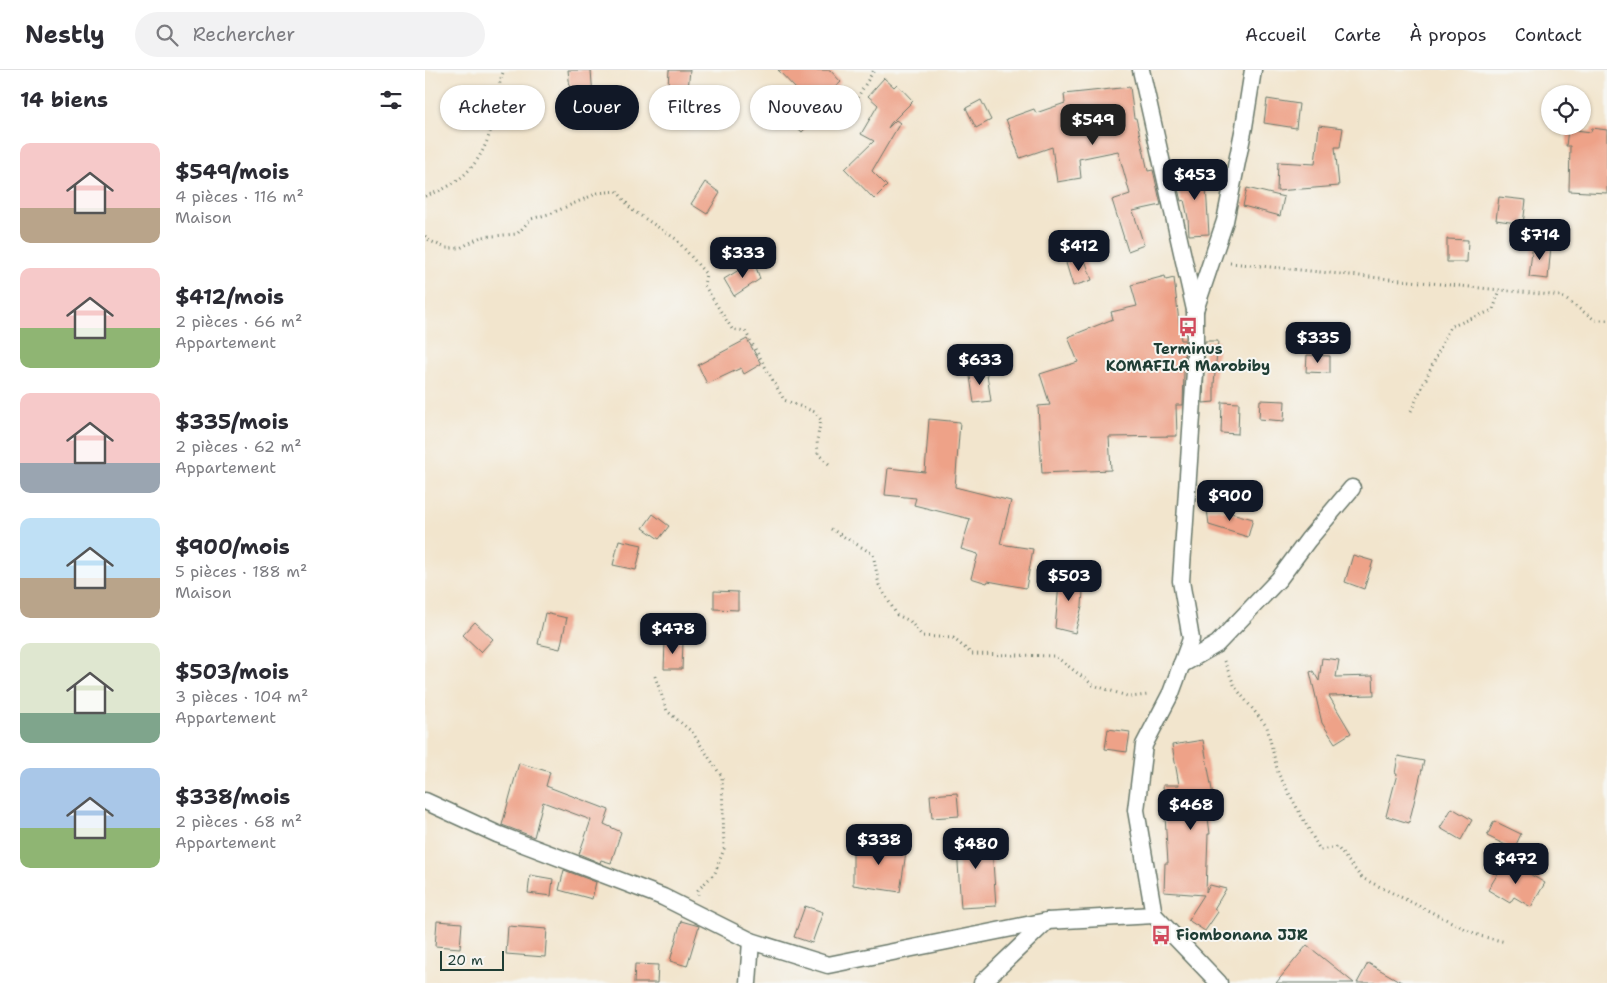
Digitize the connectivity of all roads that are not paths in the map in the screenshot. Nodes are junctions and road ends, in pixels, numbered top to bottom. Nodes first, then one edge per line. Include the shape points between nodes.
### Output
1 (1141, 70) edge
2 (1253, 70) edge
3 (1195, 310) junction
4 (1352, 488) dead end
5 (1181, 665) junction
6 (425, 801) edge
7 (1154, 915) junction
8 (1047, 921) junction
9 (751, 941) junction
10 (749, 983) edge
11 (981, 983) edge
12 (1219, 983) edge

1 - 3 street
2 - 3 street via 1225,221
3 - 5 street via 1195,371 1181,581 1191,639
4 - 5 street via 1279,579 1217,644
5 - 7 street via 1144,745 1136,810
6 - 9 street via 497,834 663,897
7 - 8 street
7 - 12 street
8 - 9 street via 828,965
8 - 11 street
9 - 10 street

